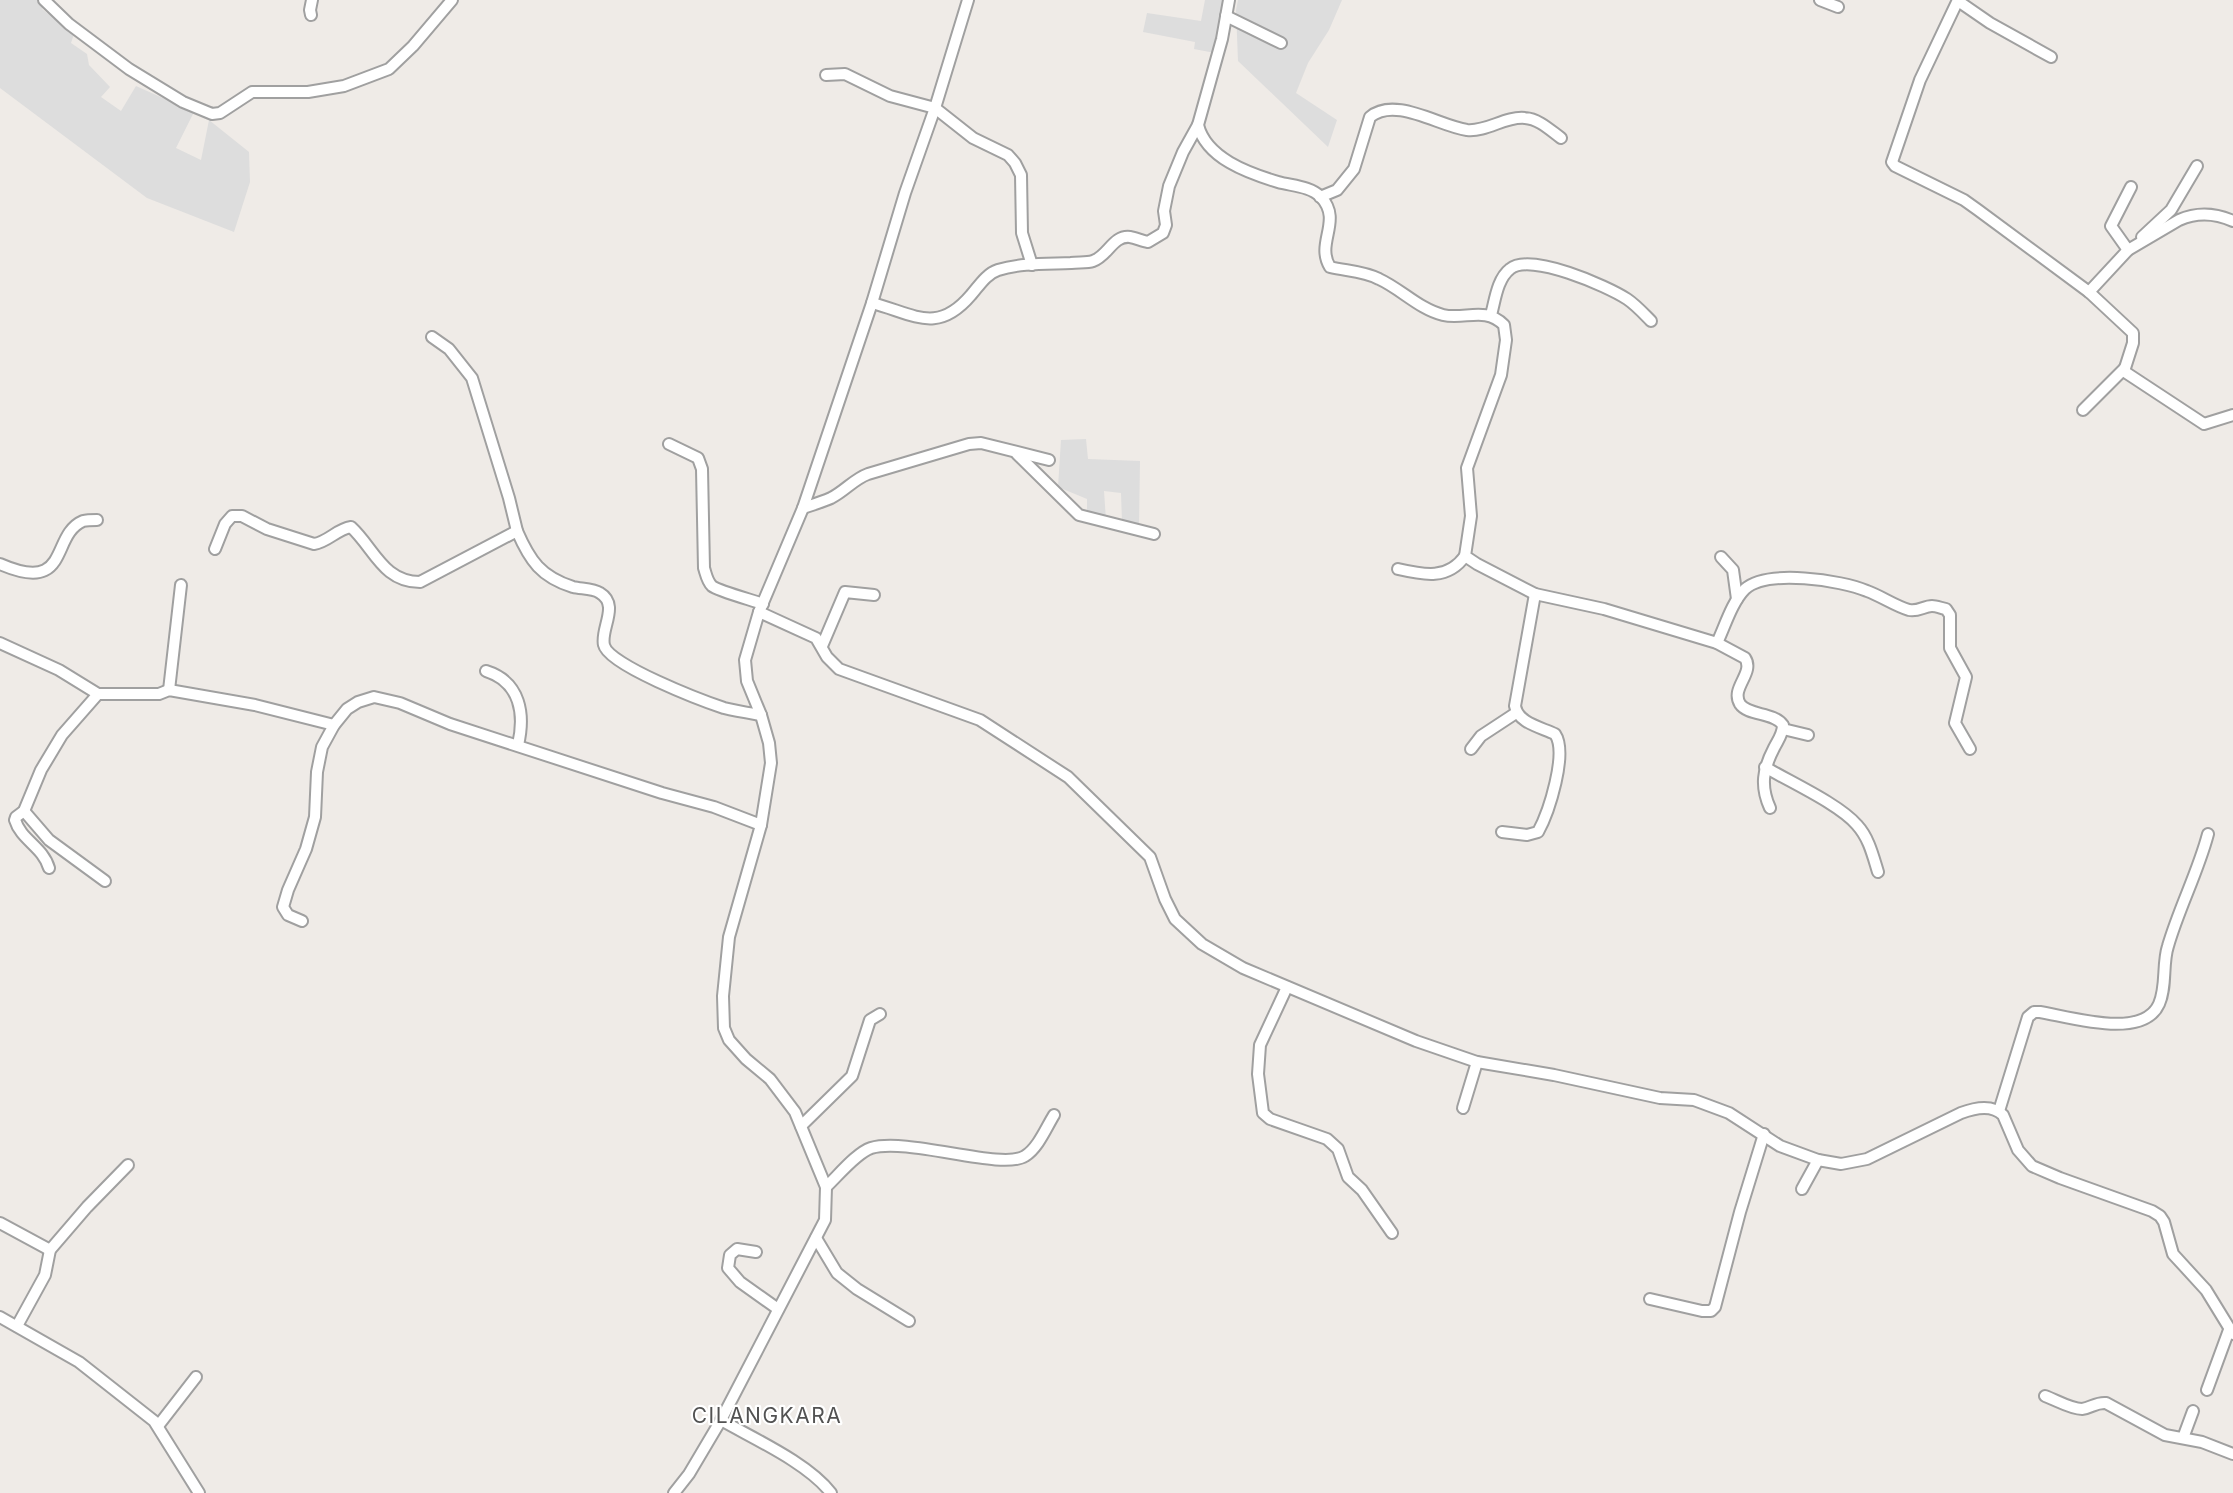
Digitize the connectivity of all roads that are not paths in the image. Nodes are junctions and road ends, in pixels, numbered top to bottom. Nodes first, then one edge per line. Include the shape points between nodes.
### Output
1 (44, 0) edge
2 (312, 0) edge
3 (452, 0) edge
4 (968, 0) edge
5 (1229, 0) edge
6 (1820, 0) edge
7 (1958, 1) edge
8 (1838, 7) dead end
9 (311, 15) dead end
10 (1226, 16) junction
11 (1281, 43) dead end
12 (2051, 57) dead end
13 (826, 75) dead end
14 (935, 108) junction
15 (1198, 125) junction
16 (1561, 138) dead end
17 (2197, 166) dead end
18 (2131, 187) dead end
19 (1320, 197) junction
20 (2233, 221) edge
21 (2131, 248) junction
22 (1031, 262) junction
23 (2089, 292) junction
24 (872, 303) junction
25 (1491, 315) junction
26 (1651, 321) dead end
27 (432, 337) dead end
28 (2125, 368) junction
29 (2083, 410) dead end
30 (2233, 415) edge
31 (669, 444) dead end
32 (1017, 454) junction
33 (1048, 460) dead end
34 (803, 508) junction
35 (97, 520) dead end
36 (517, 531) junction
37 (1154, 534) dead end
38 (215, 549) dead end
39 (1465, 556) junction
40 (1720, 557) dead end
41 (0, 564) edge
42 (1398, 569) dead end
43 (181, 585) dead end
44 (1535, 594) junction
45 (874, 595) dead end
46 (1737, 600) junction
47 (761, 608) junction
48 (1716, 642) junction
49 (0, 643) edge
50 (822, 646) junction
51 (486, 671) dead end
52 (169, 690) junction
53 (98, 694) junction
54 (1516, 713) junction
55 (761, 715) junction
56 (334, 725) junction
57 (1783, 729) junction
58 (1808, 735) dead end
59 (518, 745) junction
60 (1471, 749) dead end
61 (1970, 749) dead end
62 (1765, 767) junction
63 (1770, 808) dead end
64 (24, 812) junction
65 (761, 825) junction
66 (1502, 832) dead end
67 (2208, 834) dead end
68 (49, 868) dead end
69 (1878, 872) dead end
70 (105, 881) dead end
71 (302, 921) dead end
72 (1287, 987) junction
73 (880, 1014) dead end
74 (1477, 1062) junction
75 (1463, 1108) dead end
76 (1999, 1111) junction
77 (1054, 1115) dead end
78 (801, 1126) junction
79 (1764, 1134) junction
80 (1818, 1160) junction
81 (128, 1165) dead end
82 (826, 1187) junction
83 (1802, 1189) dead end
84 (0, 1223) edge
85 (1392, 1233) dead end
86 (816, 1238) junction
87 (50, 1250) junction
88 (756, 1252) dead end
89 (1650, 1299) dead end
90 (778, 1309) junction
91 (0, 1317) edge
92 (909, 1321) dead end
93 (17, 1326) junction
94 (2231, 1332) edge
95 (196, 1377) dead end
96 (2208, 1390) dead end
97 (2045, 1396) dead end
98 (2193, 1411) dead end
99 (721, 1420) junction
100 (158, 1426) junction
101 (2182, 1438) junction
102 (2233, 1454) edge
103 (199, 1493) edge
104 (674, 1493) edge
105 (831, 1493) edge

1 - 3 street via 129,69 183,102 212,114 252,92 308,92 344,86 388,69
2 - 9 street
4 - 14 street
5 - 10 street
6 - 8 street
7 - 12 street
7 - 23 street via 1920,80 1892,162 1964,200
10 - 11 street
10 - 15 street
13 - 14 street via 845,74 890,96
14 - 22 street via 973,138 1002,151 1015,163 1021,175 1020,215
14 - 24 street
15 - 19 street via 1219,155 1246,171
15 - 22 street via 1168,186 1163,233 1148,242 1130,237 1119,240 1093,261
16 - 19 street via 1540,123 1524,118 1468,130 1419,114 1376,112 1370,117 1349,177 1337,190
17 - 21 street via 2171,210
18 - 21 street via 2111,226
19 - 25 street via 1330,211 1325,254 1330,267 1378,278 1432,312 1446,316
20 - 21 street via 2204,214 2187,217
21 - 23 street
22 - 24 street via 989,275 964,303 941,318 921,318
23 - 28 street via 2133,333
24 - 34 street
25 - 26 street via 1502,279 1513,266 1521,264 1544,266 1602,286 1629,300
25 - 39 street via 1504,325 1505,356 1496,392 1467,468 1471,516
27 - 36 street via 449,349 472,378
28 - 29 street
28 - 30 street via 2125,372 2204,424
31 - 47 street via 698,458 702,469 707,580 712,586
32 - 33 street
32 - 34 street via 969,444 868,474 831,498
32 - 37 street via 1079,515
34 - 47 street
35 - 41 street via 83,521 73,528 48,569 32,572
36 - 38 street via 420,582 407,582 395,576 351,527 314,544 267,529 242,516 232,516
36 - 55 street via 542,573 573,587 600,592 609,610 604,645 620,662 726,708
39 - 42 street via 1457,567 1443,572 1424,575
39 - 44 street
40 - 46 street via 1733,570
43 - 52 street
44 - 48 street via 1604,609
44 - 54 street
45 - 50 street via 845,592
46 - 48 street
46 - 61 street via 1755,583 1802,579 1852,586 1908,609 1946,609 1950,615 1950,648 1966,677 1955,723
47 - 50 street via 813,636
47 - 55 street via 745,671
48 - 57 street via 1748,663 1738,690 1740,704 1777,719
49 - 53 street via 59,670
50 - 72 street via 839,669 980,720 1056,767 1150,858 1175,919 1202,944 1243,969
51 - 59 street via 506,682 520,701 522,724
52 - 53 street via 159,694
52 - 56 street via 255,705
53 - 64 street via 62,735 41,770
54 - 60 street via 1481,736
54 - 66 street via 1522,720 1555,734 1558,763 1548,809 1538,832
55 - 65 street via 771,763
56 - 59 street via 347,709 374,697
56 - 71 street via 322,747 315,818 284,907 288,915
57 - 58 street
57 - 62 street
59 - 65 street
62 - 63 street via 1763,788
62 - 69 street via 1844,813 1858,826
64 - 68 street via 16,817 16,824 41,851
64 - 70 street via 49,840
65 - 78 street via 729,937 724,1028 746,1059 770,1079
67 - 76 street via 2166,949 2163,986 2153,1013 2140,1021 2121,1023 2031,1014
72 - 74 street
72 - 85 street via 1260,1045 1263,1113 1334,1144 1348,1177
73 - 78 street via 870,1020 852,1076
74 - 75 street
74 - 79 street via 1660,1098 1694,1100 1729,1113
76 - 80 street via 1990,1108 1960,1113 1868,1159 1841,1164
76 - 94 street via 2018,1150 2036,1168 2160,1216 2173,1254 2206,1290
77 - 82 street via 1023,1158 992,1159 899,1146 872,1148
78 - 82 street
79 - 80 street via 1780,1146
79 - 89 street via 1715,1307 1702,1311
80 - 83 street
81 - 87 street
82 - 86 street via 825,1220
84 - 87 street
86 - 90 street
86 - 92 street via 837,1273
87 - 93 street via 45,1275
88 - 90 street via 737,1250 730,1255 728,1268 740,1282
90 - 99 street
91 - 93 street
93 - 100 street via 79,1362
94 - 96 street
95 - 100 street
97 - 101 street via 2078,1409 2106,1403 2165,1435
98 - 101 street
99 - 104 street
99 - 105 street via 802,1467
100 - 103 street
101 - 102 street

